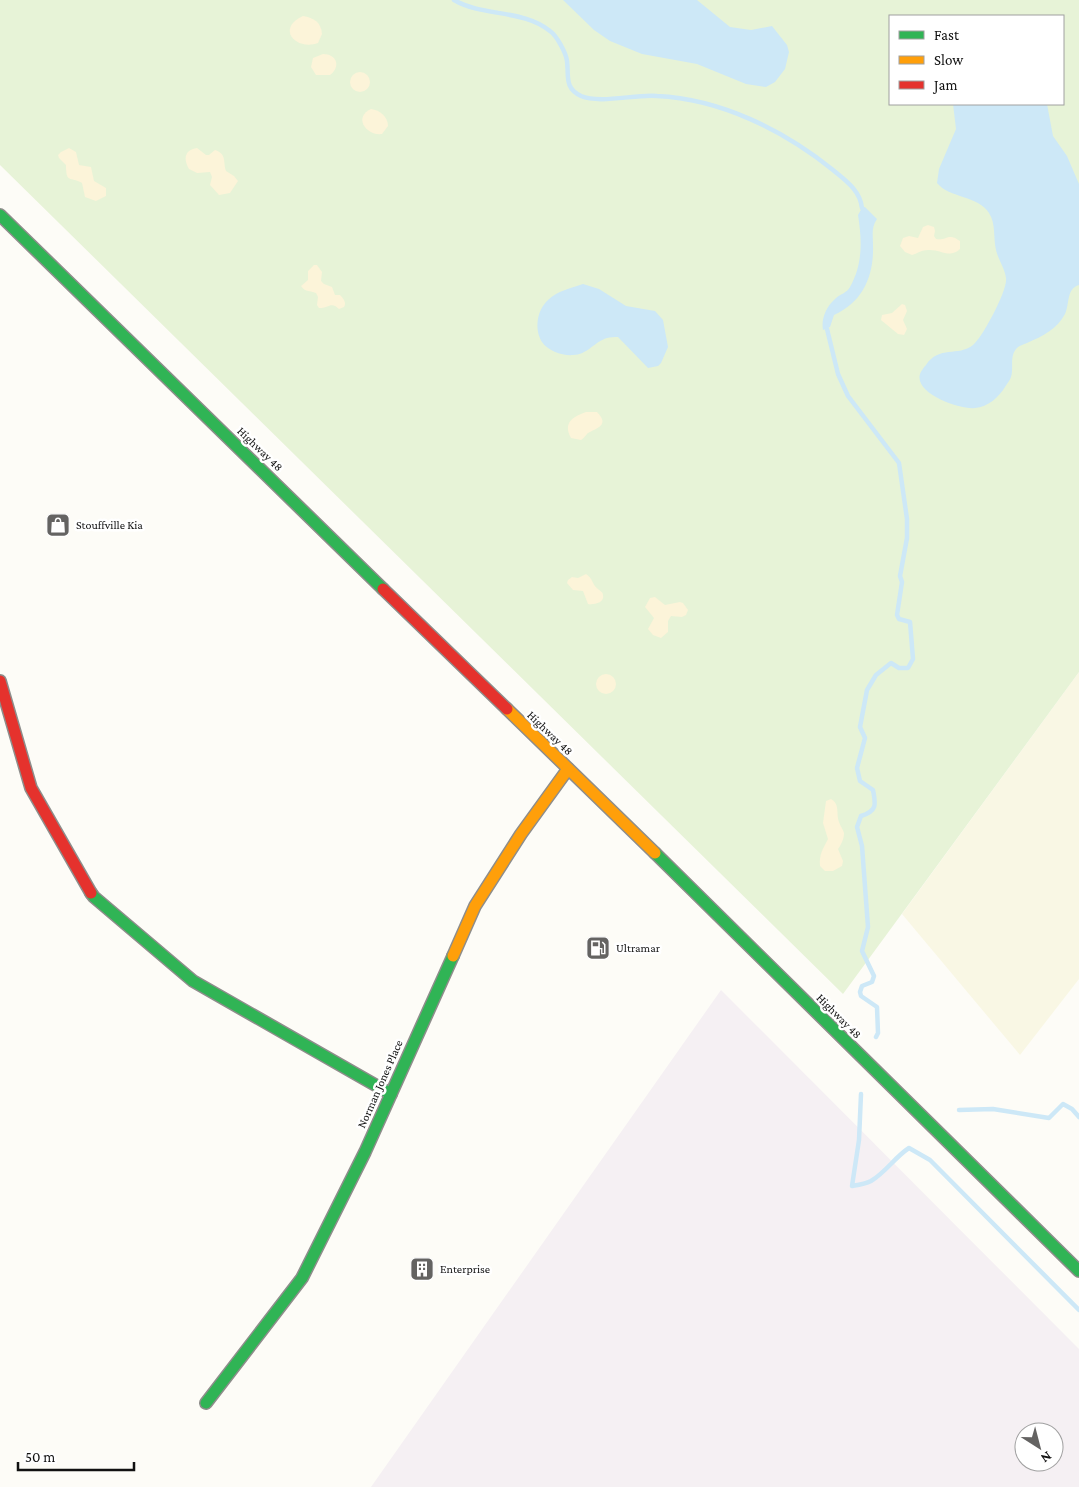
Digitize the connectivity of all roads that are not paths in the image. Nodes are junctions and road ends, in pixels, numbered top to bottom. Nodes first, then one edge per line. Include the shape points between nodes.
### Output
1 (0, 215) edge
2 (0, 681) edge
3 (568, 770) junction
4 (391, 1094) junction
5 (1079, 1270) edge
6 (206, 1404) dead end

1 - 3 main road, Highway 48
2 - 4 main road via 31,788 94,897 193,981
3 - 4 main road, Norman Jones Place via 521,834 475,906
3 - 5 main road, Highway 48
4 - 6 main road, Norman Jones Place via 302,1278

